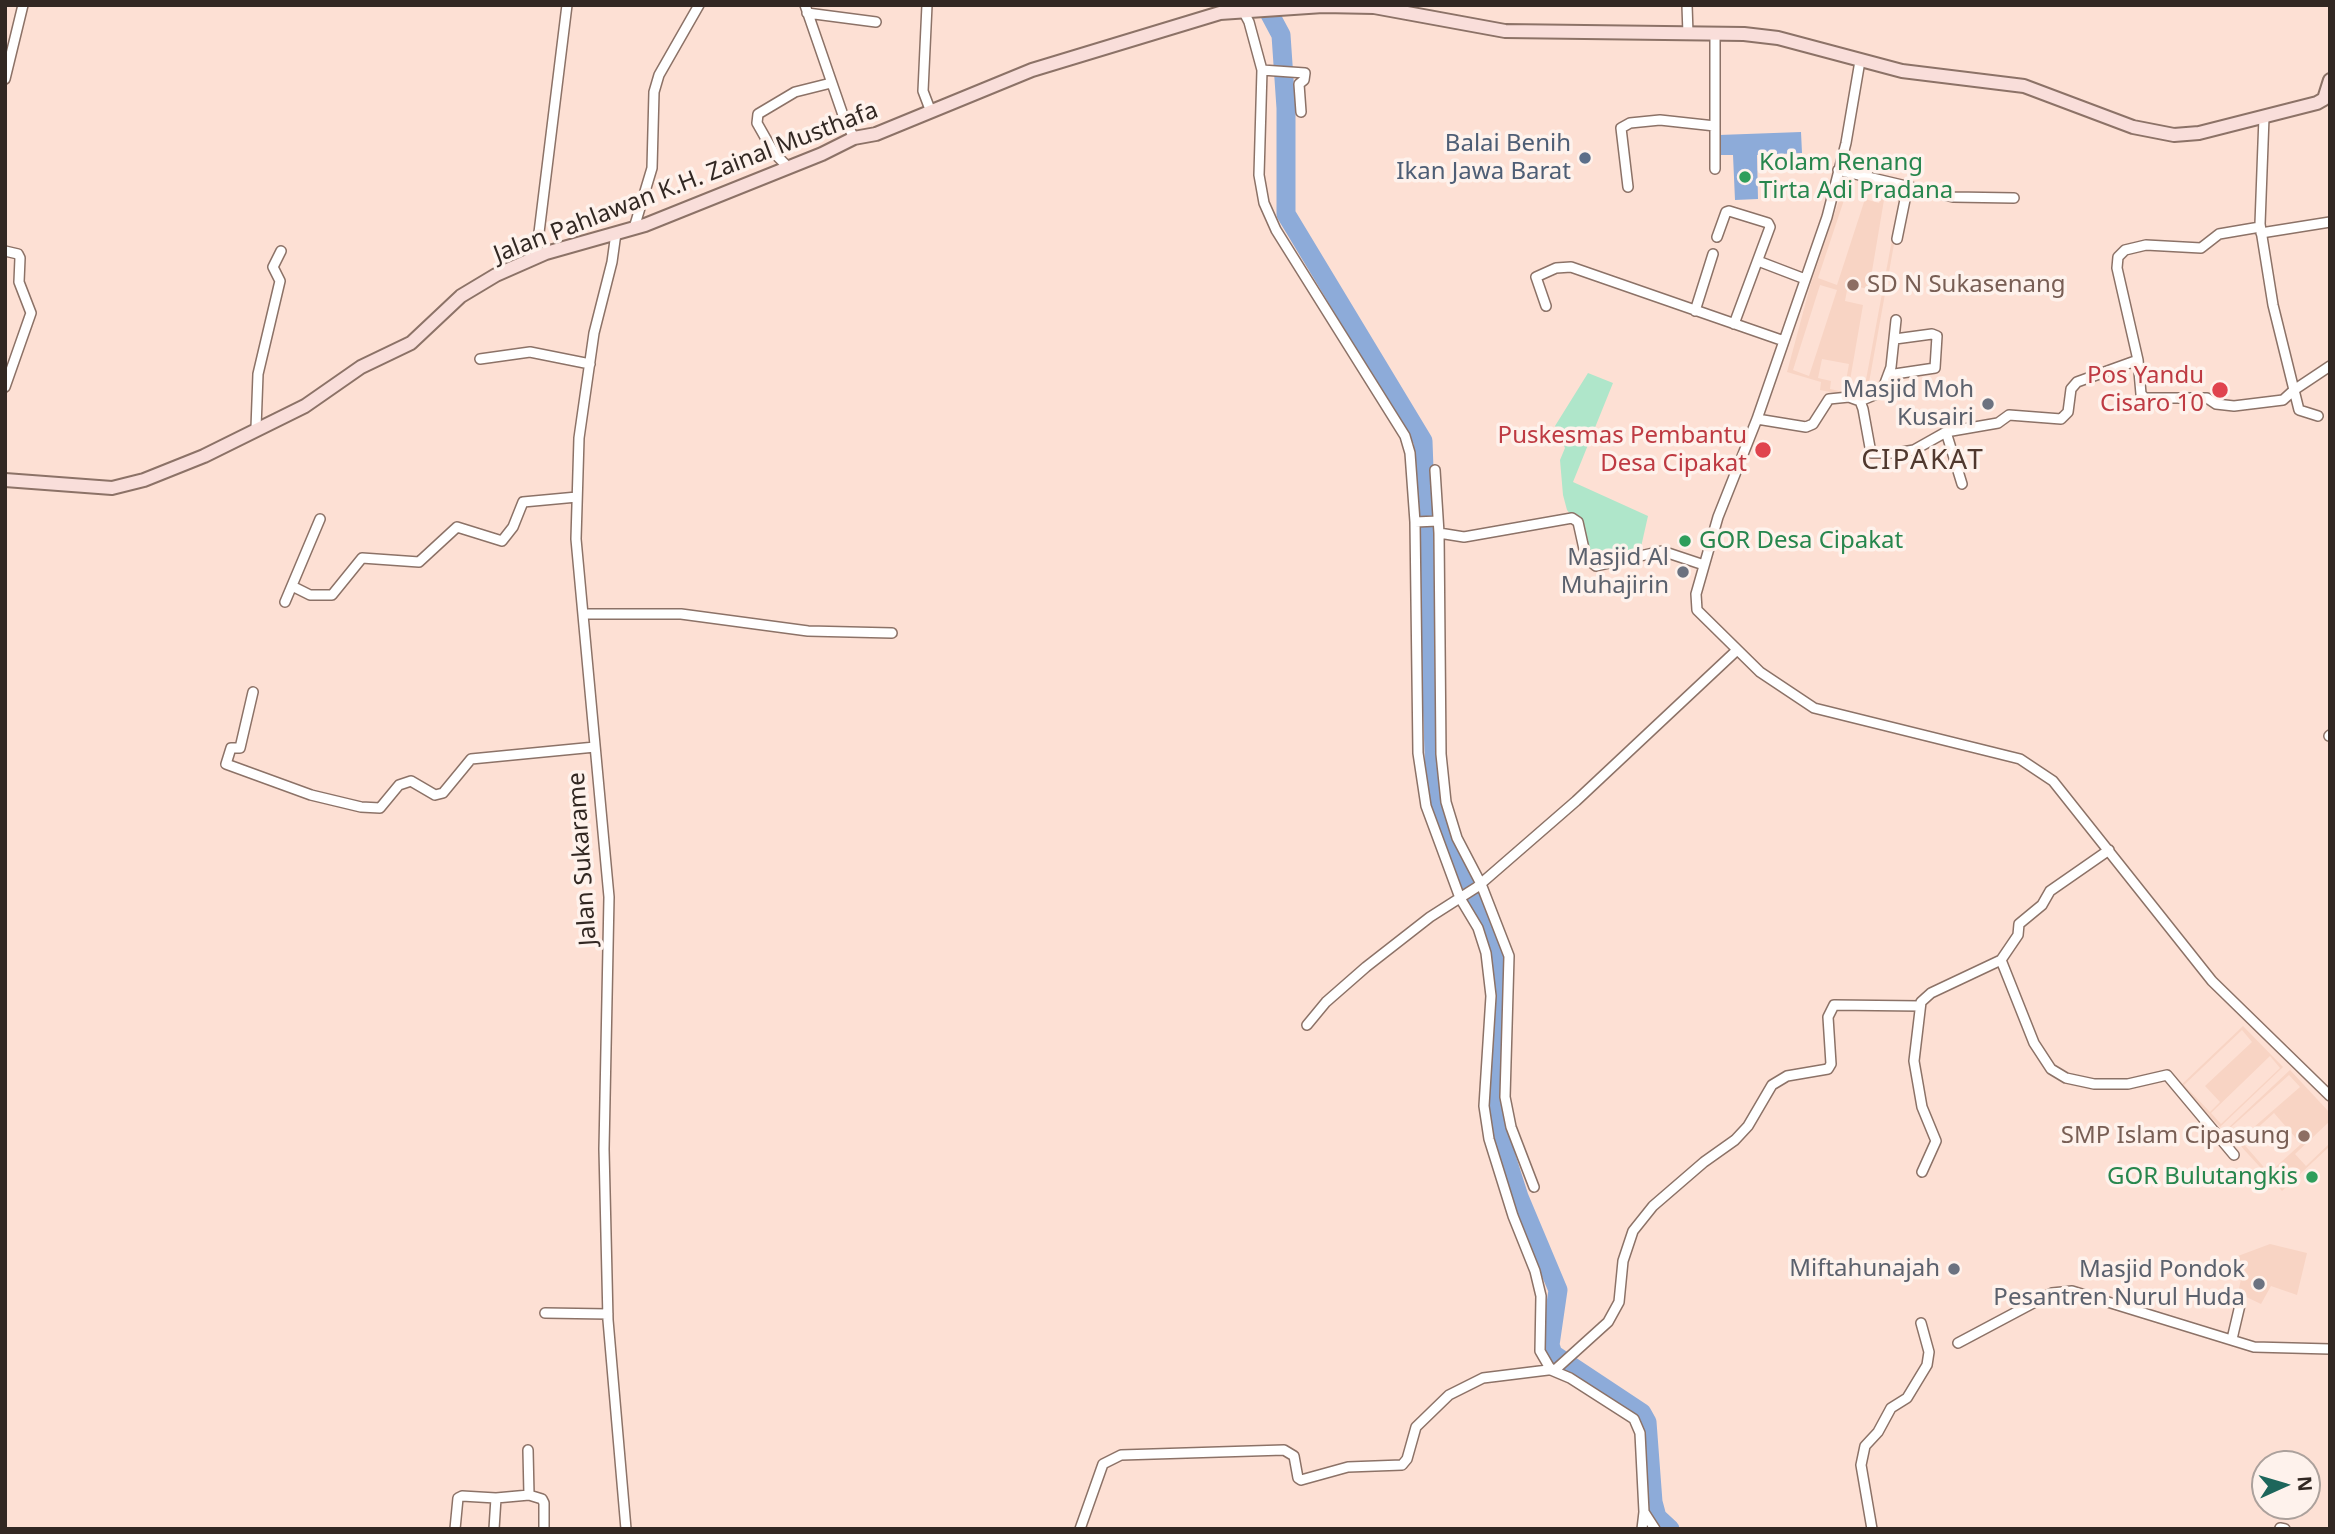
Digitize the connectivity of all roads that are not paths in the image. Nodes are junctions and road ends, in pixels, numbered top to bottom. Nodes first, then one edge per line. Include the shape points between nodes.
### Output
1 (23, 5) edge
2 (567, 5) edge
3 (699, 5) edge
4 (927, 5) edge
5 (1687, 5) edge
6 (1289, 7) edge
7 (806, 9) edge
8 (1245, 9) edge
9 (876, 22) dead end
10 (1715, 33) junction
11 (1688, 34) junction
12 (1860, 61) junction
13 (1262, 69) junction
14 (5, 79) edge
15 (2330, 80) edge
16 (831, 83) junction
17 (2327, 102) edge
18 (931, 112) junction
19 (1301, 112) dead end
20 (2264, 117) junction
21 (1715, 127) junction
22 (854, 138) junction
23 (789, 168) junction
24 (1715, 169) dead end
25 (1838, 170) junction
26 (1908, 185) junction
27 (1628, 187) dead end
28 (2014, 198) dead end
29 (2330, 222) edge
30 (634, 228) junction
31 (2261, 230) junction
32 (616, 233) junction
33 (1717, 237) dead end
34 (1897, 239) dead end
35 (5, 251) edge
36 (281, 251) dead end
37 (1713, 254) dead end
38 (536, 257) junction
39 (1758, 261) junction
40 (1805, 279) junction
41 (1546, 306) dead end
42 (1695, 312) junction
43 (1896, 320) dead end
44 (1734, 324) junction
45 (1895, 339) junction
46 (1784, 341) junction
47 (480, 359) dead end
48 (2138, 360) junction
49 (590, 364) junction
50 (2330, 366) edge
51 (1888, 376) junction
52 (5, 387) edge
53 (2294, 390) junction
54 (1860, 401) junction
55 (2318, 416) dead end
56 (1757, 419) junction
57 (256, 428) junction
58 (1946, 432) junction
59 (1435, 470) dead end
60 (5, 480) edge
61 (1962, 484) dead end
62 (577, 497) junction
63 (320, 519) dead end
64 (1436, 521) junction
65 (1417, 522) junction
66 (1439, 533) junction
67 (1704, 565) junction
68 (292, 586) junction
69 (285, 602) dead end
70 (583, 614) junction
71 (891, 633) dead end
72 (1736, 651) junction
73 (253, 692) dead end
74 (595, 747) junction
75 (2109, 850) junction
76 (1479, 885) junction
77 (1462, 897) junction
78 (2001, 960) junction
79 (1920, 1006) junction
80 (1307, 1024) dead end
81 (2330, 1096) edge
82 (2234, 1155) dead end
83 (1922, 1172) dead end
84 (1534, 1187) dead end
85 (2239, 1305) dead end
86 (545, 1312) dead end
87 (608, 1314) junction
88 (1921, 1323) dead end
89 (2232, 1339) junction
90 (1958, 1343) dead end
91 (2330, 1349) edge
92 (1555, 1369) junction
93 (527, 1450) dead end
94 (529, 1495) junction
95 (496, 1498) junction
96 (1644, 1512) junction
97 (455, 1529) edge
98 (494, 1529) edge
99 (544, 1529) edge
100 (626, 1529) edge
101 (1080, 1529) edge
102 (1642, 1529) edge
103 (1655, 1529) edge
104 (1871, 1529) edge

1 - 14 street
2 - 38 street
3 - 30 street via 654,92 652,168
4 - 18 street via 923,91
5 - 11 street
6 - 8 street, Jalan Pahlawan K.H. Zainal Musthafa
6 - 11 street, Jalan Pahlawan K.H. Zainal Musthafa via 1374,7 1504,31
7 - 9 street
7 - 16 street
8 - 13 street
8 - 18 street, Jalan Pahlawan K.H. Zainal Musthafa via 1196,19 1032,70
10 - 11 street, Jalan Pahlawan K.H. Zainal Musthafa
10 - 12 street, Jalan Pahlawan K.H. Zainal Musthafa via 1778,38
10 - 21 street
12 - 20 street, Jalan Pahlawan K.H. Zainal Musthafa via 1902,71 2024,86 2157,133 2199,133
12 - 25 street
13 - 19 street via 1304,73 1299,84
13 - 65 street via 1259,175 1264,203 1276,230 1405,436
15 - 17 street
16 - 22 street
16 - 23 street via 795,92 758,114 757,123
17 - 20 street, Jalan Pahlawan K.H. Zainal Musthafa
18 - 22 street, Jalan Pahlawan K.H. Zainal Musthafa
20 - 31 street
21 - 24 street
21 - 27 street via 1660,120 1620,128
22 - 23 street, Jalan Pahlawan K.H. Zainal Musthafa
23 - 30 street, Jalan Pahlawan K.H. Zainal Musthafa
25 - 26 street
25 - 40 street
26 - 28 street via 1966,199
26 - 34 street
29 - 31 street
30 - 32 street, Jalan Pahlawan K.H. Zainal Musthafa
31 - 48 street via 2219,234 2201,248 2146,246 2125,250 2118,257
31 - 53 street
32 - 38 street, Jalan Pahlawan K.H. Zainal Musthafa
32 - 49 street, Jalan Sukarame
33 - 39 street via 1729,211 1768,223
35 - 52 street via 20,258 19,282 30,313
36 - 57 street via 273,267 280,281 258,374
37 - 42 street
38 - 57 street, Jalan Pahlawan K.H. Zainal Musthafa via 461,296 411,343 361,367 306,406
39 - 40 street
39 - 44 street
40 - 46 street
41 - 42 street via 1536,278 1556,268 1571,267
42 - 44 street
43 - 45 street
44 - 46 street
45 - 51 street
45 - 51 street via 1937,336 1935,368
46 - 56 street
47 - 49 street via 530,352
48 - 53 street via 2145,398 2203,398 2234,406 2283,400
48 - 58 street via 2077,382 2071,389 2068,412 2061,419 2009,415 1998,423
49 - 62 street, Jalan Sukarame via 579,438
50 - 53 street
51 - 54 street via 1879,393
53 - 55 street via 2299,410
54 - 56 street via 1829,399 1813,424 1806,427
54 - 58 street via 1868,446 1876,456 1914,450
56 - 67 street
57 - 60 street, Jalan Pahlawan K.H. Zainal Musthafa via 204,456 131,485 112,488
58 - 61 street
59 - 64 street
62 - 68 street via 523,502 502,541 457,527 419,562 362,558 332,595 310,595
62 - 70 street, Jalan Sukarame
63 - 68 street
64 - 65 street
64 - 66 street
65 - 77 street via 1418,753 1426,806
66 - 67 street via 1464,537 1572,518 1578,522 1586,558 1595,566 1662,551
66 - 76 street via 1446,802
67 - 72 street via 1697,610
68 - 69 street
70 - 71 street via 681,614 807,631
70 - 74 street, Jalan Sukarame
72 - 75 street via 1814,708 2021,759 2053,781
72 - 76 street
73 - 74 street via 240,748 230,749 226,764 311,795 361,807 380,808 399,785 411,781 435,795 443,793 471,759
74 - 87 street, Jalan Sukarame via 609,897 604,1149
75 - 78 street via 2050,891 2042,905 2019,924 2018,935
75 - 81 street via 2212,981
76 - 77 street
76 - 84 street via 1509,956 1505,1097
77 - 80 street via 1430,916 1366,967
77 - 92 street via 1478,928 1489,970 1484,1080 1489,1139 1541,1296 1539,1351
78 - 79 street via 1931,993
78 - 82 street via 2034,1043 2052,1069 2066,1078 2094,1084 2128,1084 2167,1075
79 - 83 street via 1913,1061 1922,1107 1936,1141
79 - 92 street via 1833,1005 1828,1017 1828,1069 1787,1076 1772,1085 1735,1140 1653,1206 1633,1231 1623,1261 1619,1302 1608,1322
85 - 89 street
86 - 87 street
87 - 100 street, Jalan Sukarame
88 - 104 street via 1929,1352 1927,1364 1907,1398 1891,1408 1865,1446 1861,1465
89 - 90 street via 2073,1291 2052,1293
89 - 91 street via 2262,1349
92 - 96 street via 1634,1419 1640,1433
92 - 101 street via 1483,1378 1449,1395 1416,1427 1402,1465 1348,1467 1301,1480 1294,1456 1284,1450 1132,1453 1110,1458 1103,1464
93 - 94 street
94 - 95 street
94 - 99 street via 544,1503
95 - 97 street via 458,1499
95 - 98 street
96 - 102 street
96 - 103 street

